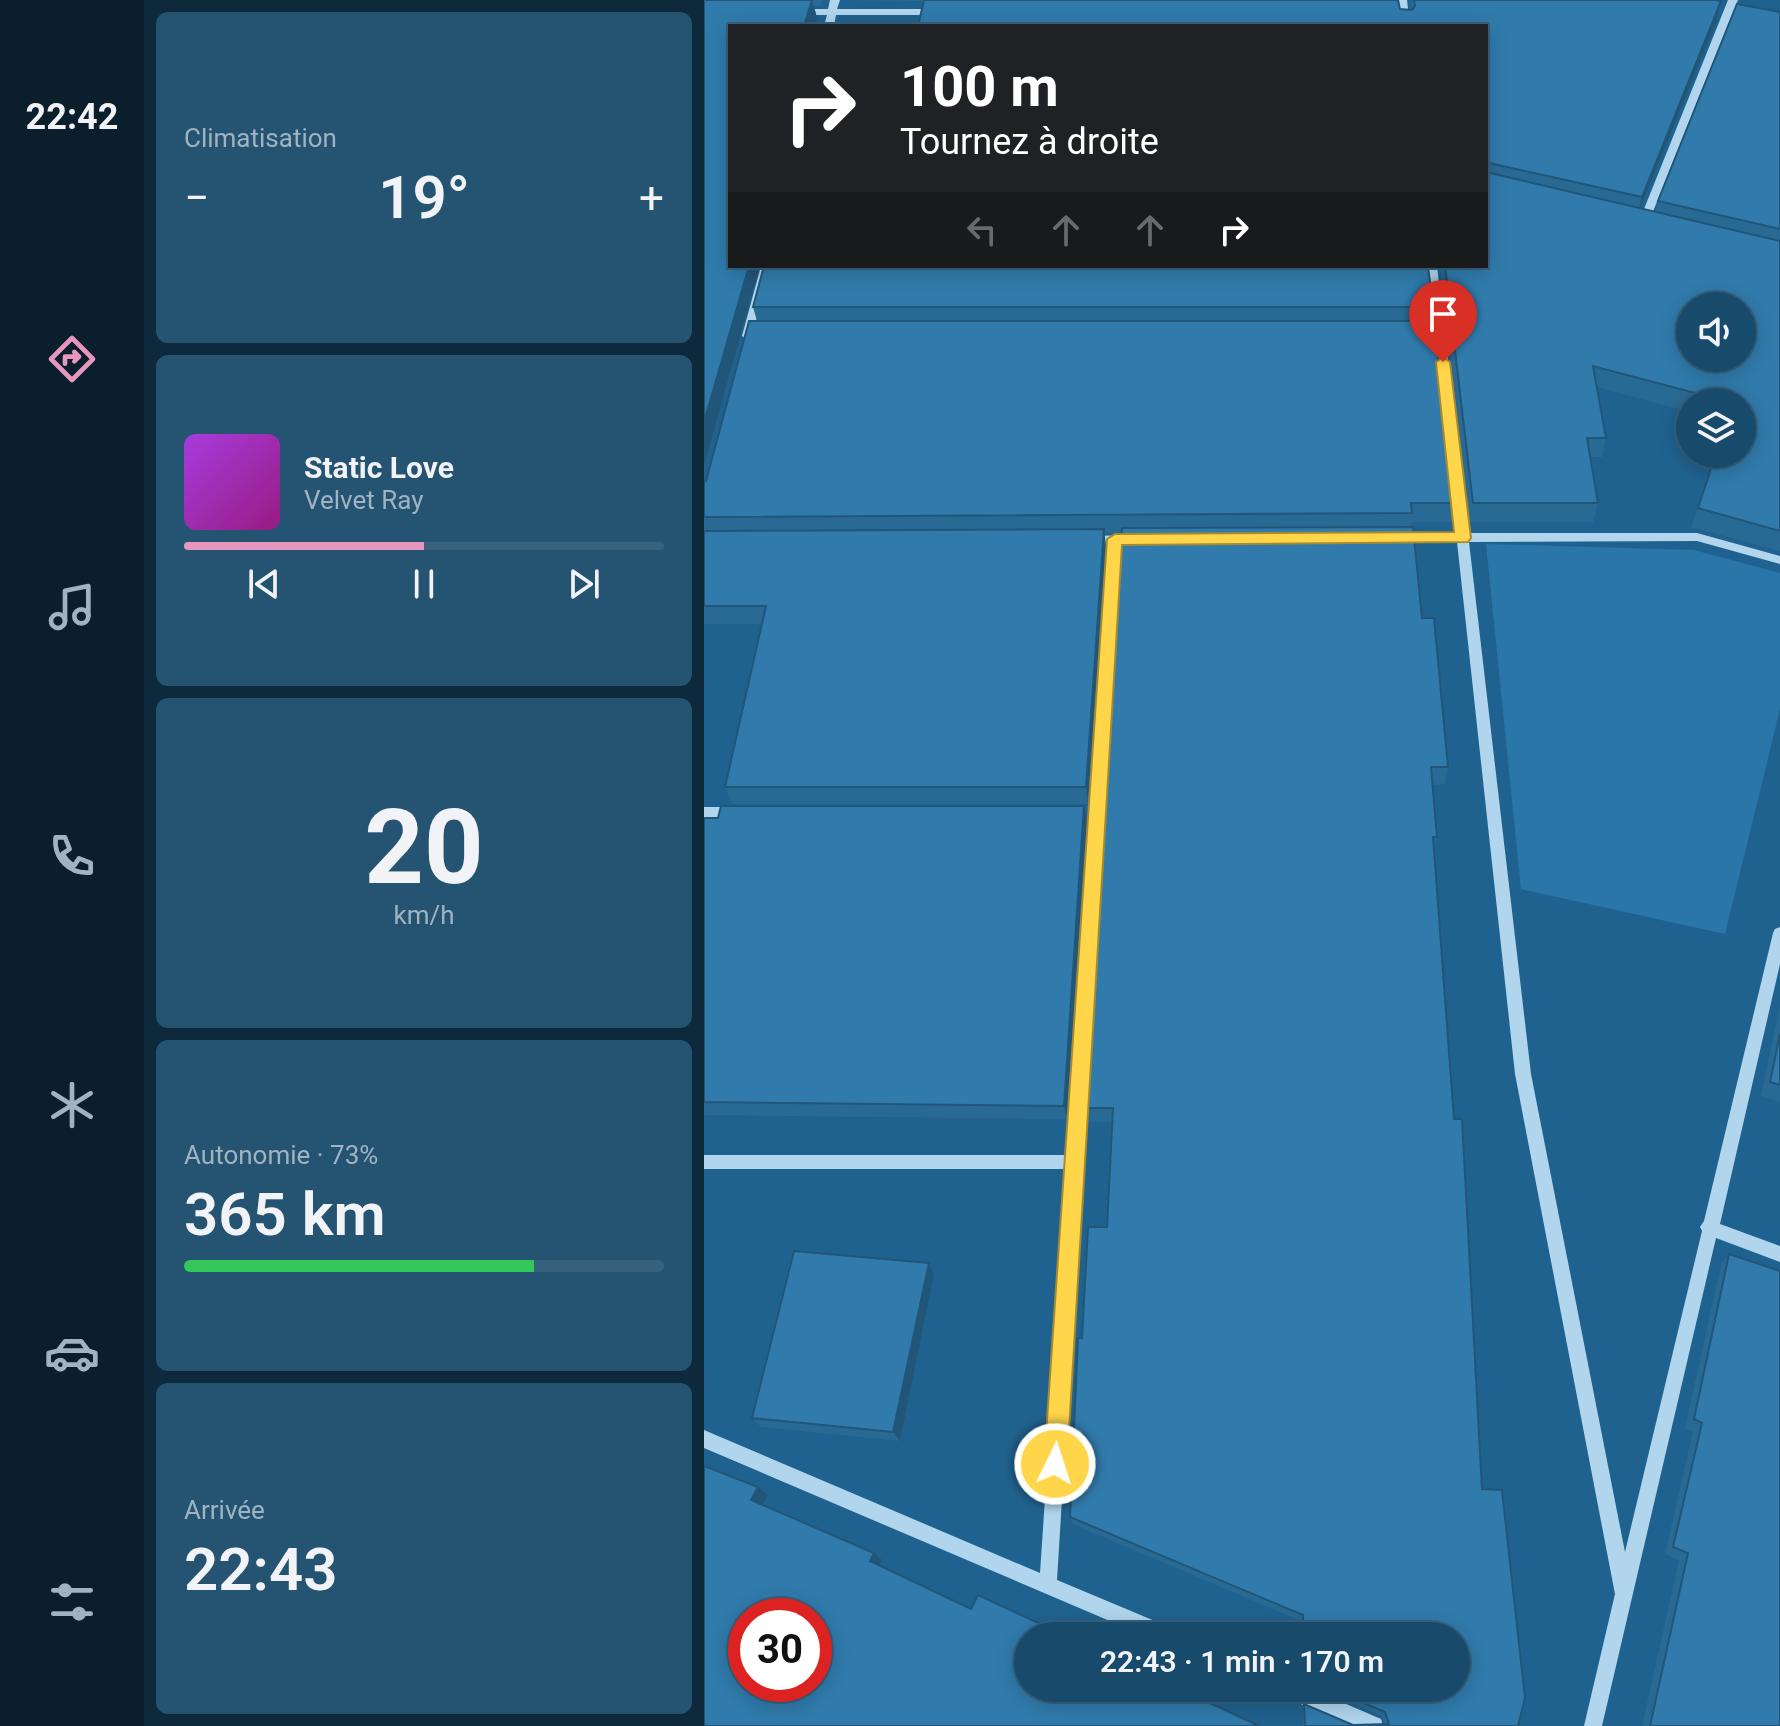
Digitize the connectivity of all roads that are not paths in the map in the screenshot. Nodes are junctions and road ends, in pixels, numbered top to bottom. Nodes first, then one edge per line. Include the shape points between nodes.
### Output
1 (835, 0) edge
2 (1402, 0) edge
3 (1733, 0) edge
4 (790, 12) edge
5 (832, 12) junction
6 (950, 12) edge
7 (1387, 12) edge
8 (1403, 12) junction
9 (829, 24) edge
10 (1405, 24) edge
11 (1628, 221) edge
12 (1643, 224) junction
13 (1658, 228) edge
14 (765, 268) edge
15 (1432, 268) edge
16 (748, 333) junction
17 (764, 333) edge
18 (1424, 333) edge
19 (1440, 333) junction
20 (744, 348) edge
21 (1384, 538) edge
22 (1463, 538) junction
23 (1115, 539) junction
24 (1146, 539) edge
25 (1067, 540) edge
26 (1780, 560) edge
27 (704, 813) edge
28 (751, 813) edge
29 (1780, 933) edge
30 (704, 1162) edge
31 (1074, 1162) junction
32 (1708, 1227) junction
33 (1780, 1254) edge
34 (704, 1439) edge
35 (1048, 1585) junction
36 (1624, 1594) junction
37 (1134, 1622) edge
38 (1319, 1702) edge
39 (1374, 1726) edge
40 (1593, 1726) edge

1 - 5 street
2 - 8 street
3 - 12 street
4 - 5 street
5 - 6 street
5 - 9 street
7 - 8 street
8 - 10 street
11 - 12 street
12 - 13 street
14 - 16 street
15 - 19 street
16 - 17 street
16 - 20 street
18 - 19 street
19 - 22 street
21 - 22 street
22 - 26 street via 1697,537
22 - 36 street via 1523,1074
23 - 24 street
23 - 25 street
23 - 31 street via 1089,813
27 - 28 street
29 - 32 street
30 - 31 street
31 - 35 street
32 - 33 street
32 - 36 street
34 - 35 street
35 - 37 street
36 - 40 street
38 - 39 street

